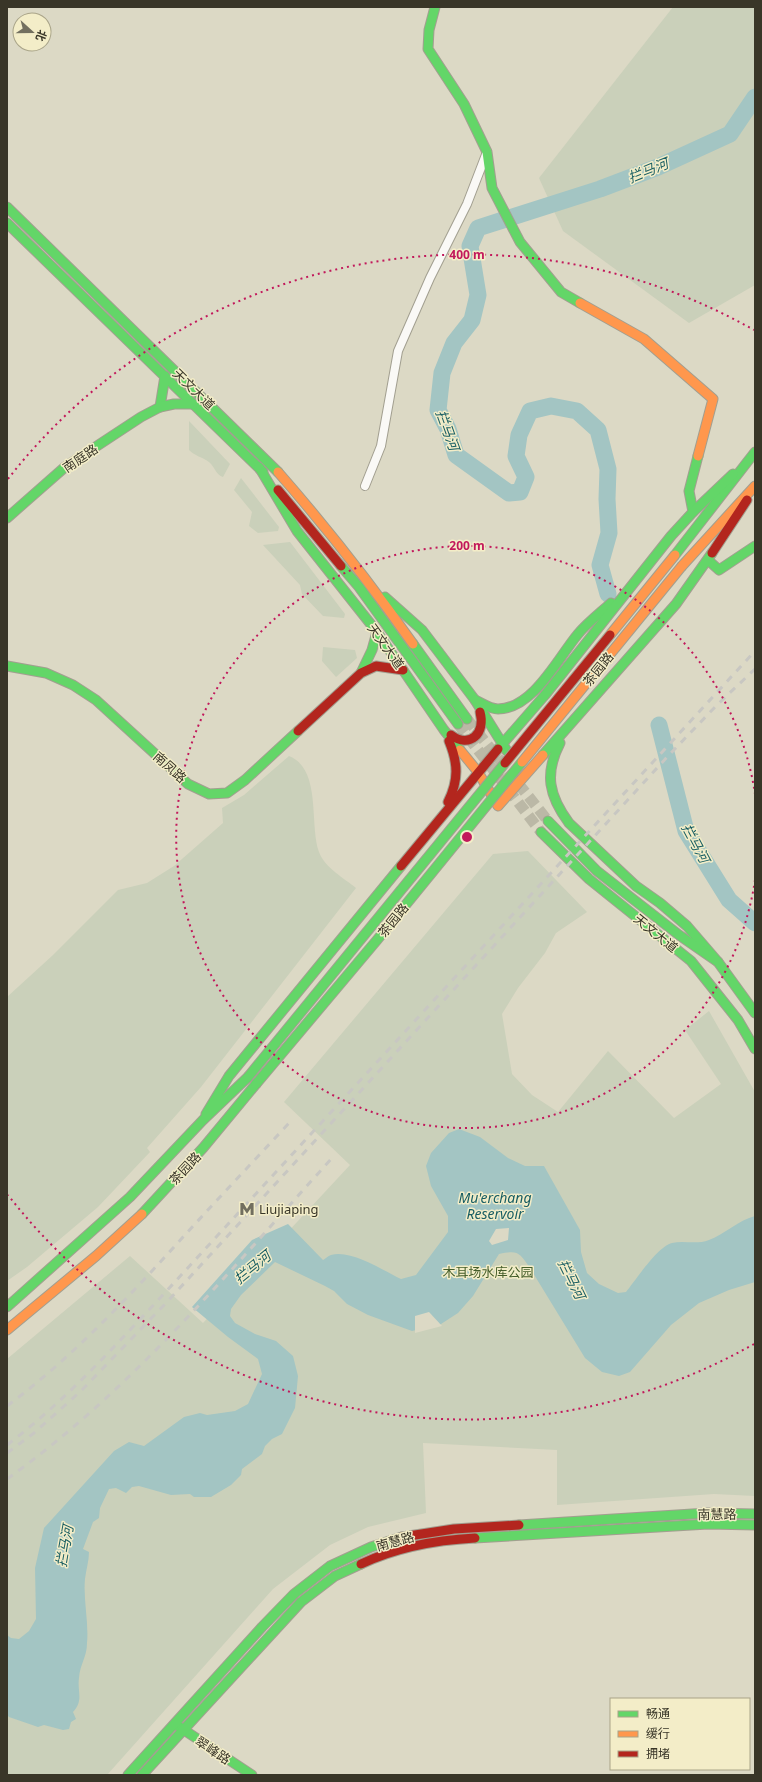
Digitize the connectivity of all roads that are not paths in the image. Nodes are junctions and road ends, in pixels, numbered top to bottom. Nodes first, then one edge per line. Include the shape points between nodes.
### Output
1 (435, 7) edge
2 (487, 152) junction
3 (7, 207) edge
4 (7, 223) edge
5 (165, 376) junction
6 (193, 404) junction
7 (160, 407) junction
8 (755, 452) edge
9 (746, 463) junction
10 (259, 467) junction
11 (365, 486) dead end
12 (755, 487) edge
13 (692, 512) junction
14 (7, 518) edge
15 (755, 546) edge
16 (708, 560) junction
17 (640, 576) junction
18 (369, 582) junction
19 (377, 632) junction
20 (7, 666) edge
21 (403, 670) junction
22 (361, 673) junction
23 (545, 695) junction
24 (475, 700) junction
25 (467, 719) tunnel mouth
26 (572, 722) junction
27 (458, 724) tunnel mouth
28 (444, 730) junction
29 (502, 745) junction
30 (478, 772) junction
31 (525, 775) junction
32 (498, 806) joint
33 (548, 821) tunnel mouth
34 (437, 824) junction
35 (541, 832) tunnel mouth
36 (718, 962) junction
37 (755, 1013) edge
38 (755, 1049) edge
39 (203, 1120) junction
40 (7, 1307) edge
41 (7, 1330) edge
42 (755, 1514) edge
43 (755, 1525) edge
44 (174, 1724) junction
45 (182, 1730) junction
46 (128, 1775) edge
47 (142, 1775) edge
48 (252, 1775) edge

1 - 2 main road via 429,30 428,49 464,104
2 - 11 street via 467,204 430,278 398,351 381,446
2 - 13 main road via 492,188 520,242 561,292 644,339 713,400 689,491
3 - 18 main road, 天文大道 via 268,461
4 - 5 main road, 天文大道
5 - 6 main road, 天文大道
5 - 7 main road
6 - 7 main road, 南庭路
6 - 10 main road, 天文大道
7 - 14 main road, 南庭路 via 65,468
8 - 9 main road, 茶园路
9 - 13 main road, 茶园路
9 - 39 main road, 茶园路, bridge via 675,555 248,1077
10 - 19 main road, 天文大道 via 297,530
10 - 27 main road, 天文大道 via 359,587
12 - 16 main road, 茶园路
12 - 41 main road, 茶园路, bridge via 682,566 219,1130 146,1210
13 - 17 main road, 茶园路
15 - 16 main road via 719,570
16 - 26 main road, 茶园路 via 676,604
17 - 23 main road, 茶园路
17 - 24 main road via 579,634 535,690 524,699 516,705 497,709
18 - 24 main road, 天文大道 via 422,630
18 - 25 main road, 天文大道
19 - 21 main road, 天文大道
19 - 22 main road
20 - 22 main road, 南凤路 via 46,673 73,685 96,700 188,784 209,794 227,793 245,780
21 - 22 main road via 376,666
21 - 28 main road, 天文大道
23 - 26 main road via 538,716 541,724 556,730
23 - 29 main road, 茶园路
24 - 28 main road via 482,717 482,727 476,736 460,742
24 - 29 main road, 天文大道
26 - 31 main road, 茶园路
26 - 36 main road, 天文大道 via 555,751 549,776 551,790 560,811 569,823 636,886 687,926
28 - 30 main road, 天文大道
28 - 34 main road via 457,761 458,779
29 - 30 main road, 茶园路
29 - 31 main road, 天文大道
30 - 32 main road, 天文大道
30 - 34 main road, 茶园路
31 - 32 main road, 茶园路
33 - 36 main road, 天文大道 via 597,872
34 - 39 main road, 茶园路 via 229,1076
35 - 38 main road, 天文大道 via 589,879 691,961 738,1020
36 - 37 main road, 天文大道
39 - 40 main road, 茶园路 via 130,1197
42 - 44 main road, 南慧路 via 708,1513 454,1529 409,1536 371,1548 330,1566 294,1594
43 - 45 main road, 南慧路 via 708,1524 454,1540 411,1546 376,1557 335,1576 301,1602
44 - 45 main road, 翠峰路
44 - 46 main road, 南慧路
45 - 47 main road, 南慧路
45 - 48 main road, 翠峰路

